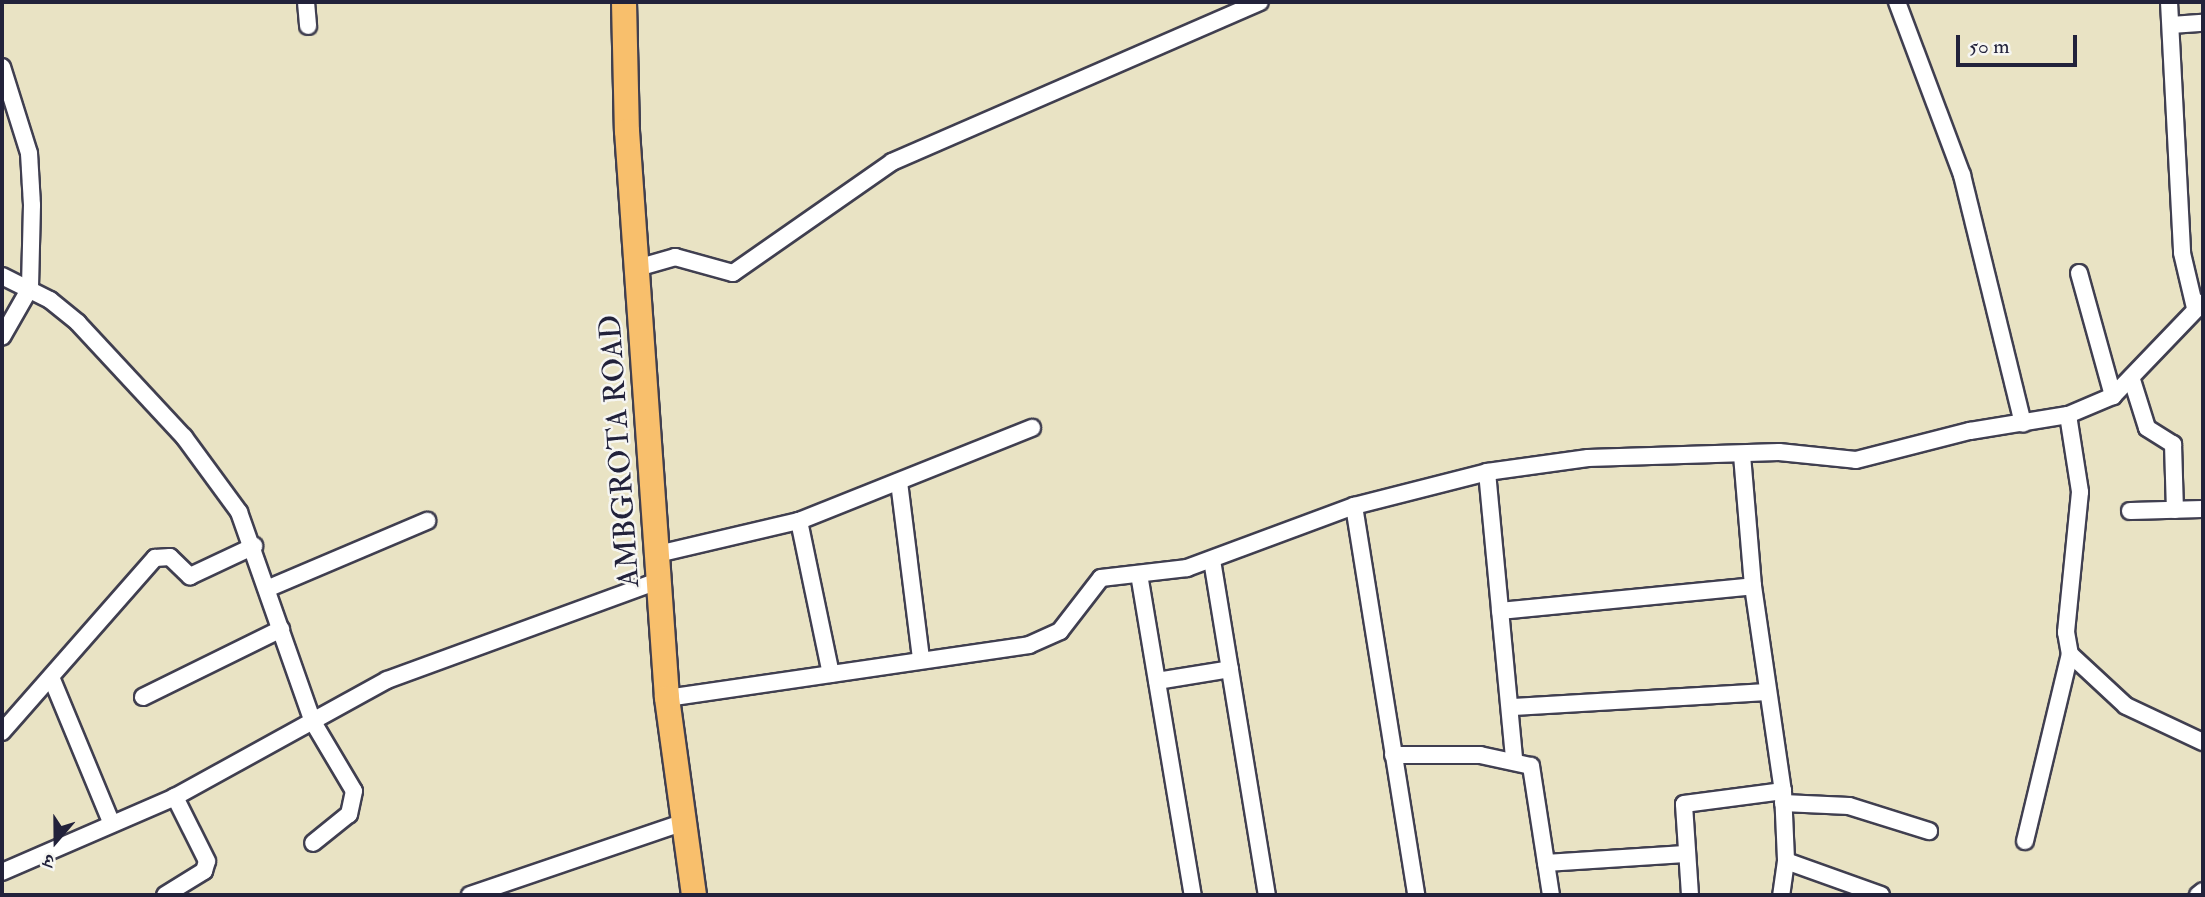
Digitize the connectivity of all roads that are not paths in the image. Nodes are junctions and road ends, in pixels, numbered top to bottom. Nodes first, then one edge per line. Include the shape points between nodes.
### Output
1 (306, 2) edge
2 (624, 2) edge
3 (1260, 2) edge
4 (1897, 2) edge
5 (2169, 2) edge
6 (2203, 23) edge
7 (2171, 25) junction
8 (308, 26) dead end
9 (2, 67) edge
10 (637, 268) junction
11 (2079, 273) dead end
12 (2, 276) edge
13 (30, 288) junction
14 (2199, 305) edge
15 (2, 337) edge
16 (2132, 380) junction
17 (2113, 396) junction
18 (2068, 415) junction
19 (2023, 424) junction
20 (1032, 428) dead end
21 (1742, 455) junction
22 (1487, 472) junction
23 (899, 482) junction
24 (1354, 506) junction
25 (2203, 509) edge
26 (2175, 510) junction
27 (2130, 512) dead end
28 (428, 521) dead end
29 (799, 521) junction
30 (254, 546) junction
31 (658, 554) junction
32 (1212, 560) junction
33 (1139, 574) junction
34 (661, 580) junction
35 (1753, 586) junction
36 (268, 588) junction
37 (1500, 611) junction
38 (281, 629) junction
39 (2070, 654) junction
40 (921, 659) junction
41 (1230, 669) junction
42 (831, 674) junction
43 (51, 677) junction
44 (1157, 681) junction
45 (1769, 692) junction
46 (143, 697) dead end
47 (667, 698) junction
48 (1513, 707) junction
49 (313, 722) junction
50 (2, 732) edge
51 (2203, 741) edge
52 (1393, 755) junction
53 (1514, 758) junction
54 (175, 797) junction
55 (1783, 797) junction
56 (682, 823) junction
57 (112, 824) junction
58 (1929, 831) dead end
59 (2025, 841) dead end
60 (313, 843) dead end
61 (1685, 854) junction
62 (1786, 861) junction
63 (1546, 863) junction
64 (2, 872) edge
65 (166, 895) edge
66 (470, 895) edge
67 (694, 895) edge
68 (1193, 895) edge
69 (1267, 895) edge
70 (1416, 895) edge
71 (1551, 895) edge
72 (1690, 895) edge
73 (1781, 895) edge
74 (1881, 895) edge

1 - 8 street
2 - 10 main road, AMBGROTA ROAD
3 - 10 street via 892,162 831,200 743,269 714,271 688,260 664,257
4 - 19 street via 1962,175
5 - 7 street
6 - 7 street
7 - 14 street via 2182,253
9 - 13 street via 31,164
10 - 31 main road, AMBGROTA ROAD
11 - 17 street
12 - 13 street
13 - 15 street
13 - 30 street via 78,323 184,437 216,475
14 - 16 street
16 - 17 street
16 - 26 street via 2147,428 2173,444
17 - 18 street
18 - 19 street
18 - 39 street via 2080,492 2066,632
19 - 21 street via 1970,430 1884,457
20 - 23 street
21 - 22 street via 1577,459
21 - 35 street
22 - 24 street
22 - 37 street
23 - 29 street
23 - 40 street
24 - 32 street
24 - 52 street
25 - 26 street
26 - 27 street
28 - 36 street
29 - 31 street
29 - 42 street
30 - 36 street
30 - 43 street via 190,576 159,555
31 - 34 main road, AMBGROTA ROAD
32 - 33 street
32 - 41 street
33 - 40 street via 1093,583 1047,640
33 - 44 street
34 - 47 main road, AMBGROTA ROAD
34 - 49 street via 387,680
35 - 37 street
35 - 45 street
36 - 38 street
37 - 48 street
38 - 46 street
38 - 49 street
39 - 51 street via 2126,706
39 - 59 street
40 - 42 street
41 - 44 street
41 - 69 street
42 - 47 street
43 - 50 street
43 - 57 street
44 - 68 street
45 - 48 street
45 - 55 street
47 - 56 main road, AMBGROTA ROAD
48 - 53 street
49 - 54 street
49 - 60 street via 356,799 349,814
52 - 53 street
52 - 70 street
53 - 63 street via 1534,773
54 - 57 street
54 - 65 street via 207,860 204,871
55 - 58 street via 1849,806
55 - 61 street via 1691,800 1680,815
55 - 62 street
56 - 66 street
56 - 67 main road, AMBGROTA ROAD
57 - 64 street
61 - 63 street
61 - 72 street
62 - 73 street
62 - 74 street
63 - 71 street

